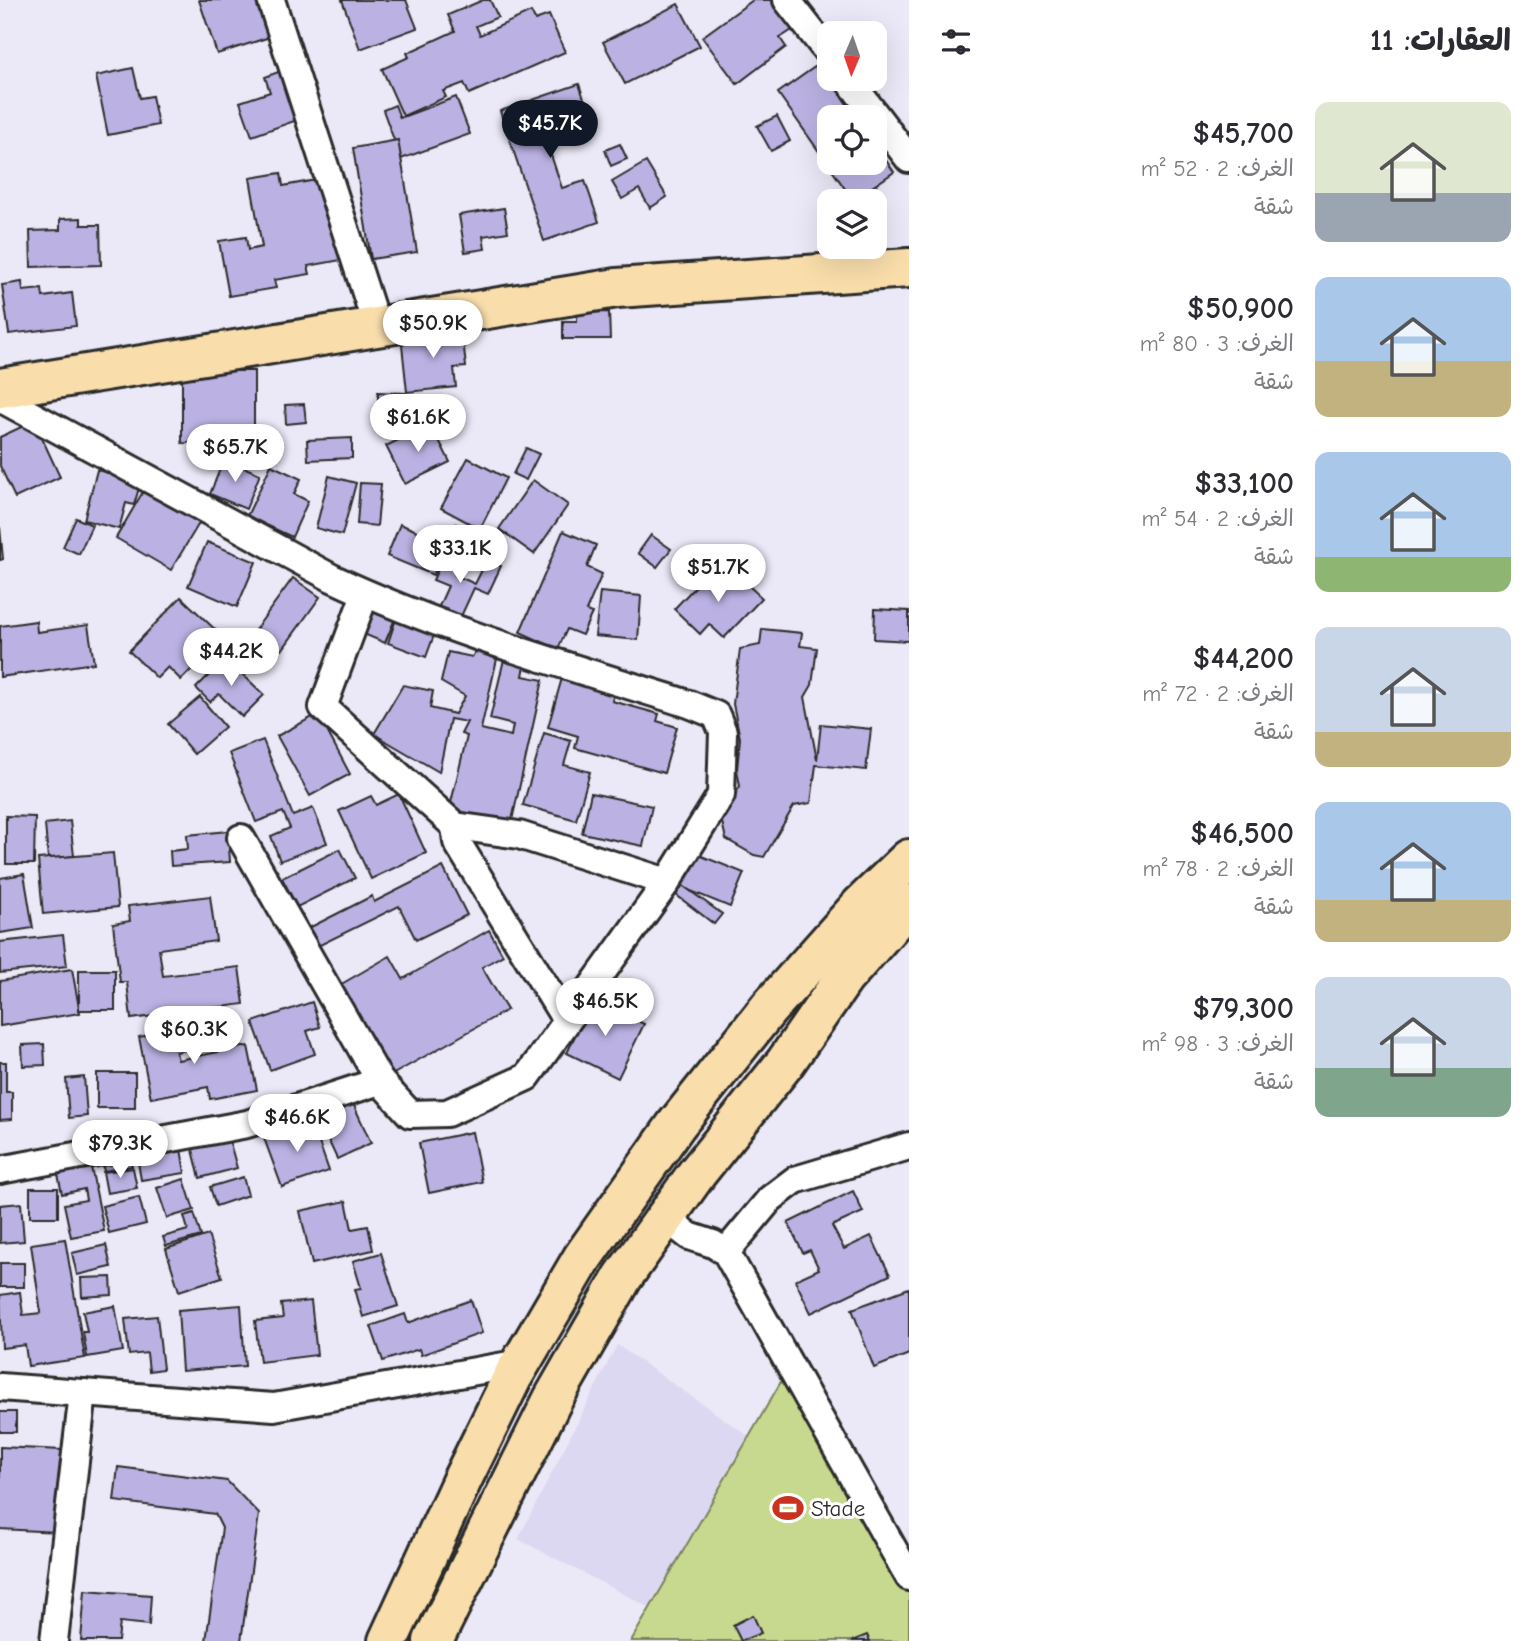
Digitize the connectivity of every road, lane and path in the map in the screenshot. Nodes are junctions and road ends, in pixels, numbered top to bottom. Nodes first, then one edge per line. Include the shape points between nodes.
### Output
1 (271, 0) edge
2 (787, 0) edge
3 (817, 38) edge
4 (857, 91) edge
5 (909, 159) edge
6 (909, 268) edge
7 (377, 327) junction
8 (0, 388) edge
9 (0, 398) edge
10 (365, 594) junction
11 (455, 826) junction
12 (241, 838) dead end
13 (909, 859) edge
14 (667, 883) junction
15 (909, 904) edge
16 (566, 1020) junction
17 (380, 1081) junction
18 (909, 1146) edge
19 (0, 1170) edge
20 (666, 1218) junction
21 (726, 1252) junction
22 (521, 1363) junction
23 (0, 1387) edge
24 (83, 1393) junction
25 (909, 1577) edge
26 (54, 1641) edge
27 (388, 1641) edge
28 (433, 1641) edge

1 - 7 street
2 - 3 street
4 - 5 street
6 - 7 main road via 617,288
7 - 8 main road
9 - 10 street
10 - 11 street via 323,707
10 - 14 street via 478,638 716,715 723,732 721,795
11 - 14 street via 519,835
11 - 16 street via 457,842
12 - 17 street
13 - 22 main road via 769,1008 676,1125 583,1258
14 - 16 street
15 - 20 main road via 844,978
16 - 17 street via 527,1077 447,1113 410,1114
17 - 19 street via 247,1124
18 - 21 street via 795,1180 770,1199
20 - 21 street via 689,1236
20 - 28 main road via 623,1277 553,1399
21 - 25 street
22 - 24 street via 274,1406
22 - 27 main road
23 - 24 street
24 - 26 street

